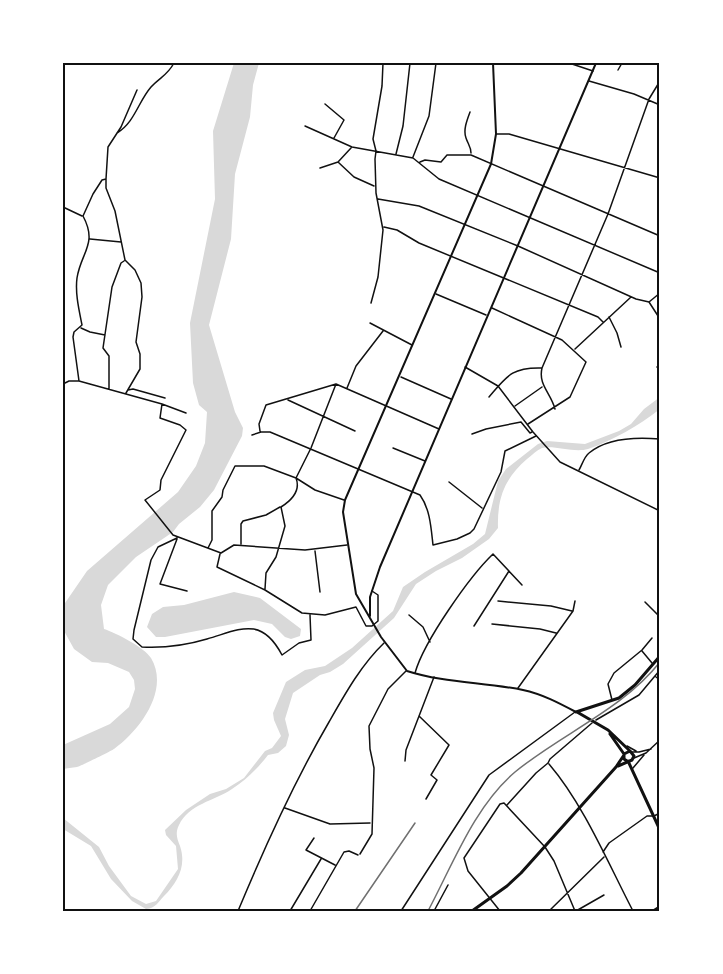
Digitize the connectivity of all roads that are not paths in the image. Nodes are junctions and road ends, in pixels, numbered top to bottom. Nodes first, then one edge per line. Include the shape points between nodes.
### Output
1 (174, 63) edge
2 (383, 63) edge
3 (411, 63) edge
4 (436, 63) edge
5 (493, 63) edge
6 (569, 63) edge
7 (596, 63) edge
8 (622, 63) edge
9 (575, 64) edge
10 (618, 70) dead end
11 (593, 71) junction
12 (588, 81) junction
13 (660, 81) edge
14 (137, 90) dead end
15 (649, 99) junction
16 (325, 104) dead end
17 (660, 105) edge
18 (470, 112) dead end
19 (305, 126) dead end
20 (115, 134) junction
21 (496, 134) junction
22 (333, 139) junction
23 (352, 147) junction
24 (560, 148) junction
25 (376, 151) junction
26 (395, 154) junction
27 (471, 155) junction
28 (412, 158) junction
29 (338, 162) junction
30 (420, 162) junction
31 (491, 164) junction
32 (320, 168) dead end
33 (625, 168) junction
34 (660, 178) edge
35 (106, 179) junction
36 (543, 186) junction
37 (376, 187) junction
38 (479, 195) junction
39 (378, 199) junction
40 (63, 207) edge
41 (608, 214) junction
42 (83, 216) junction
43 (530, 217) junction
44 (465, 225) junction
45 (383, 227) junction
46 (660, 236) edge
47 (90, 239) junction
48 (122, 242) junction
49 (595, 245) junction
50 (518, 246) junction
51 (452, 256) junction
52 (125, 260) junction
53 (660, 273) edge
54 (582, 275) junction
55 (504, 278) junction
56 (660, 293) edge
57 (435, 294) junction
58 (631, 297) junction
59 (649, 302) junction
60 (371, 303) dead end
61 (568, 305) junction
62 (491, 307) junction
63 (487, 315) junction
64 (609, 317) junction
65 (660, 319) edge
66 (603, 322) junction
67 (370, 323) dead end
68 (80, 327) junction
69 (384, 331) junction
70 (105, 335) junction
71 (555, 336) junction
72 (413, 345) junction
73 (621, 347) dead end
74 (575, 349) junction
75 (465, 367) junction
76 (542, 368) junction
77 (400, 376) junction
78 (79, 381) junction
79 (349, 381) junction
80 (63, 384) edge
81 (336, 384) junction
82 (341, 385) junction
83 (498, 386) junction
84 (543, 386) junction
85 (109, 389) junction
86 (346, 389) junction
87 (128, 390) junction
88 (126, 393) junction
89 (489, 396) dead end
90 (165, 398) dead end
91 (452, 399) junction
92 (288, 400) junction
93 (162, 404) junction
94 (514, 406) junction
95 (386, 407) junction
96 (555, 409) junction
97 (186, 413) dead end
98 (323, 416) junction
99 (528, 424) junction
100 (439, 430) junction
101 (355, 431) dead end
102 (261, 432) junction
103 (533, 432) junction
104 (472, 434) dead end
105 (252, 435) dead end
106 (537, 436) junction
107 (660, 440) edge
108 (311, 448) junction
109 (393, 448) dead end
110 (426, 461) junction
111 (360, 470) junction
112 (579, 471) junction
113 (296, 478) junction
114 (449, 482) dead end
115 (412, 491) junction
116 (345, 500) junction
117 (281, 507) junction
118 (482, 510) junction
119 (660, 511) edge
120 (178, 538) junction
121 (241, 545) junction
122 (348, 545) junction
123 (279, 547) junction
124 (208, 549) junction
125 (315, 549) junction
126 (221, 553) junction
127 (510, 570) junction
128 (522, 585) dead end
129 (265, 590) junction
130 (371, 590) junction
131 (187, 591) dead end
132 (320, 592) dead end
133 (369, 601) junction
134 (498, 601) dead end
135 (575, 602) dead end
136 (645, 602) dead end
137 (360, 603) junction
138 (660, 609) edge
139 (573, 611) junction
140 (656, 613) junction
141 (310, 615) junction
142 (409, 615) dead end
143 (660, 617) edge
144 (370, 619) junction
145 (492, 624) dead end
146 (474, 626) dead end
147 (557, 633) junction
148 (652, 638) dead end
149 (430, 642) junction
150 (385, 643) junction
151 (642, 650) junction
152 (660, 656) edge
153 (653, 664) junction
154 (660, 670) edge
155 (407, 671) junction
156 (415, 674) junction
157 (655, 676) junction
158 (434, 677) junction
159 (660, 680) edge
160 (518, 689) junction
161 (612, 701) junction
162 (593, 707) junction
163 (576, 712) junction
164 (419, 716) junction
165 (589, 718) junction
166 (594, 721) junction
167 (603, 726) junction
168 (660, 740) edge
169 (624, 744) junction
170 (655, 745) junction
171 (660, 747) edge
172 (620, 748) junction
173 (631, 752) junction
174 (639, 752) junction
175 (646, 753) junction
176 (624, 755) junction
177 (633, 759) junction
178 (405, 761) dead end
179 (628, 761) junction
180 (548, 763) junction
181 (616, 767) junction
182 (632, 769) junction
183 (426, 799) dead end
184 (507, 805) junction
185 (284, 807) junction
186 (580, 807) junction
187 (660, 813) edge
188 (654, 816) junction
189 (371, 823) junction
190 (660, 830) edge
191 (314, 838) dead end
192 (545, 847) junction
193 (602, 852) junction
194 (605, 857) junction
195 (321, 859) junction
196 (336, 866) junction
197 (448, 885) dead end
198 (568, 894) junction
199 (604, 895) dead end
200 (490, 898) junction
201 (660, 906) edge
202 (477, 909) edge
203 (238, 911) edge
204 (290, 911) edge
205 (310, 911) edge
206 (401, 911) edge
207 (434, 911) edge
208 (472, 911) edge
209 (500, 911) edge
210 (549, 911) edge
211 (576, 911) edge
212 (633, 911) edge
213 (652, 911) edge

1 - 20 street via 169,74 152,86 130,123
2 - 25 street via 373,138
3 - 26 street via 403,126
4 - 28 street via 429,116
5 - 21 main road
6 - 9 street
7 - 11 main road
8 - 10 street
9 - 11 street
11 - 12 main road
12 - 15 street
12 - 24 main road
13 - 15 street
14 - 20 street
15 - 17 street
15 - 33 street
16 - 22 street via 344,120
18 - 27 street via 465,135
19 - 22 street
20 - 35 street via 108,147
21 - 24 street
21 - 31 main road
22 - 23 street
23 - 25 street
23 - 29 street
24 - 33 street
24 - 36 main road
25 - 26 street
25 - 37 street
26 - 28 street
27 - 30 street via 447,155 441,162
27 - 31 street
28 - 30 street
29 - 32 street
29 - 37 street via 354,177
30 - 38 street via 439,179
31 - 36 street
31 - 38 main road
33 - 34 street
33 - 41 street
35 - 42 street
35 - 48 street
36 - 41 street
36 - 43 main road
37 - 39 street
38 - 43 street
38 - 44 main road
39 - 44 street via 419,206
39 - 45 street
40 - 42 street
41 - 46 street
41 - 49 street
42 - 47 street
43 - 49 street
43 - 50 main road
44 - 50 street
44 - 51 main road
45 - 51 street
45 - 60 street
47 - 48 street
47 - 68 street via 77,277
48 - 52 street
49 - 53 street
49 - 54 street
50 - 54 street
50 - 55 main road
51 - 55 street
51 - 57 main road
52 - 70 street via 112,287
52 - 87 street via 141,283 142,297 136,342 140,369
54 - 58 street
54 - 61 street
55 - 61 street
55 - 62 main road
56 - 59 street
57 - 63 street
57 - 72 main road
58 - 59 street
58 - 64 street
59 - 65 street
61 - 66 street
61 - 71 street
62 - 63 main road
62 - 71 street
63 - 75 main road
64 - 66 street
64 - 73 street
66 - 74 street
67 - 69 street
68 - 70 street
68 - 78 street via 73,337
69 - 72 street
69 - 79 street
70 - 85 street
71 - 74 street
71 - 76 street
72 - 77 main road
74 - 96 street via 586,362 570,397
75 - 83 street
75 - 91 main road
76 - 83 street via 513,372
76 - 84 street
77 - 91 street
77 - 95 main road
78 - 80 street
78 - 85 street
79 - 82 street
79 - 86 street
81 - 82 street
81 - 92 street
81 - 98 street
82 - 86 street
83 - 89 street
83 - 94 street
84 - 94 street
84 - 96 street
85 - 88 street
86 - 95 street
87 - 88 street
87 - 90 street
88 - 93 street
91 - 100 main road
92 - 98 street
92 - 102 street via 265,406 258,427
93 - 97 street
93 - 120 street via 160,418 186,430 161,480 160,490 145,500
94 - 99 street
95 - 100 street
95 - 111 main road
96 - 99 street
98 - 101 street
98 - 108 street
99 - 103 street
100 - 110 main road
102 - 105 street
102 - 108 street
103 - 104 street via 521,422
103 - 106 street
106 - 112 street via 560,462
106 - 118 street via 505,451 501,472
107 - 112 street via 617,441 587,454
108 - 111 street
108 - 113 street
109 - 110 street
110 - 115 main road
111 - 115 street
111 - 116 main road
112 - 119 street
113 - 116 street via 315,490
113 - 117 street via 294,498
113 - 124 street via 264,466 235,466 212,511 212,540
114 - 118 street
115 - 118 street via 426,505 433,545 470,533
115 - 130 main road
116 - 122 main road
117 - 121 street via 243,521
117 - 123 street via 285,526
120 - 124 street
120 - 131 street via 160,584
120 - 141 street via 158,547 147,570 134,630 134,639 142,647 205,640 246,627 268,636 282,655 298,643 311,640
121 - 123 street
121 - 126 street
122 - 125 street
122 - 137 main road
123 - 125 street
123 - 129 street via 266,573
124 - 126 street
125 - 132 street
126 - 129 street via 217,567
127 - 128 street
127 - 146 street
127 - 149 street via 493,554 483,563
129 - 141 street
130 - 133 main road
130 - 141 street via 378,595 379,614 372,626 366,626 356,607
133 - 137 main road via 365,605
133 - 144 main road
134 - 139 street
135 - 139 street
136 - 140 street
137 - 144 main road
138 - 140 street
139 - 147 street
140 - 143 street
142 - 149 street via 423,627
144 - 150 main road
145 - 147 street
147 - 160 street
148 - 151 street
149 - 156 street
150 - 155 main road
150 - 185 street via 345,693
151 - 153 street
151 - 161 street via 614,673 608,684
152 - 153 main road
153 - 161 main road via 635,685
154 - 157 street
155 - 156 main road
155 - 189 street via 388,688 369,726 374,768
156 - 158 main road
157 - 159 street
157 - 166 street via 639,695
158 - 160 main road
158 - 164 street
160 - 163 main road via 549,698
161 - 162 main road
162 - 163 main road
162 - 165 main road
163 - 165 main road
163 - 206 street via 489,776
164 - 178 street
164 - 183 street via 449,745 431,775 437,780
165 - 166 main road
166 - 167 main road
166 - 180 street
167 - 169 main road
167 - 172 main road
168 - 170 street
169 - 173 main road
169 - 174 street
170 - 171 street
170 - 174 street
170 - 175 street
172 - 176 main road
172 - 181 main road
173 - 174 street
173 - 176 main road
173 - 177 main road
175 - 177 street
175 - 182 street
176 - 179 main road
176 - 181 main road
177 - 179 main road
177 - 182 main road
179 - 181 main road
179 - 182 main road
180 - 184 street
180 - 186 street
181 - 182 main road via 626,765
181 - 186 main road
182 - 188 main road
184 - 192 street
184 - 200 street via 500,804 464,858 468,871
185 - 189 street via 330,824
185 - 203 street
186 - 192 main road
186 - 193 street
187 - 188 street
188 - 190 main road
188 - 193 street via 647,816
189 - 196 street via 372,834 359,855 346,851
191 - 195 street via 306,850
192 - 198 street
192 - 200 main road
193 - 194 street
194 - 198 street
194 - 212 street
195 - 196 street
195 - 204 street
196 - 205 street
197 - 207 street
198 - 210 street
198 - 211 street
199 - 211 street
200 - 202 main road
200 - 209 street
201 - 213 street
202 - 208 main road

